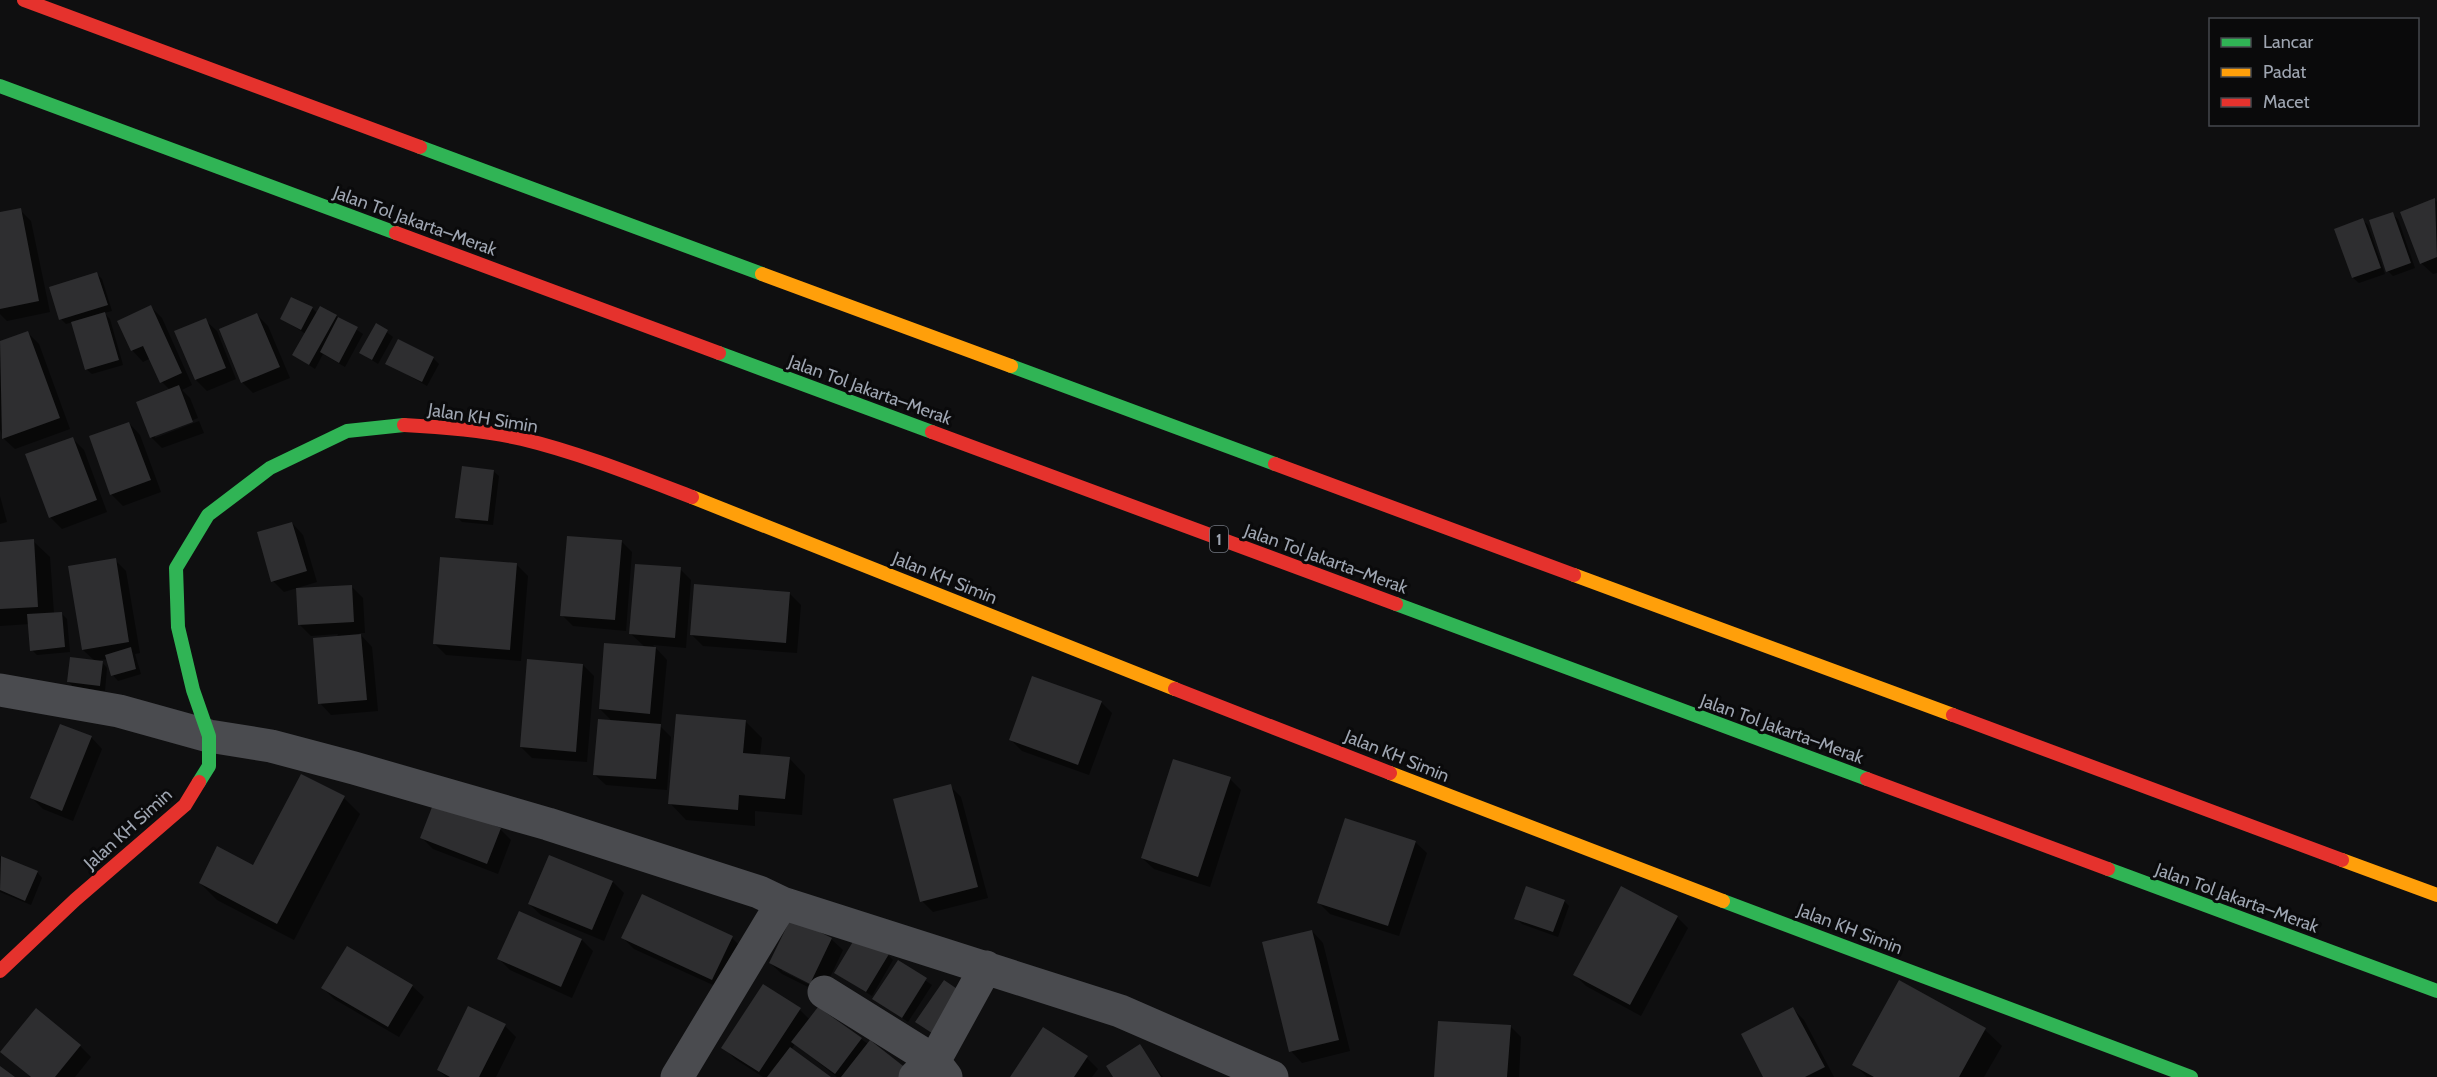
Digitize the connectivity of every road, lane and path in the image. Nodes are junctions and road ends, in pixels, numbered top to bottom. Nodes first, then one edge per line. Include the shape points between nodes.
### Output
1 (24, 0) edge
2 (0, 86) edge
3 (0, 690) edge
4 (209, 736) junction
5 (2437, 895) edge
6 (782, 903) junction
7 (986, 967) junction
8 (0, 971) edge
9 (2437, 991) edge
10 (824, 992) dead end
11 (931, 1071) edge
12 (677, 1077) edge
13 (1272, 1077) edge
14 (2191, 1077) edge

1 - 5 main road
2 - 9 main road, Jalan Tol Jakarta–Merak / 1
3 - 4 street via 119,711
4 - 6 street via 271,746 548,824 759,892
4 - 8 main road, Jalan KH Simin via 209,766 185,805
4 - 14 main road, Jalan KH Simin via 178,627 176,568 208,516 270,468 347,431 404,425 522,439 633,474 1482,810
6 - 7 street
6 - 12 street
7 - 11 street
7 - 13 street via 1120,1011
10 - 11 street

